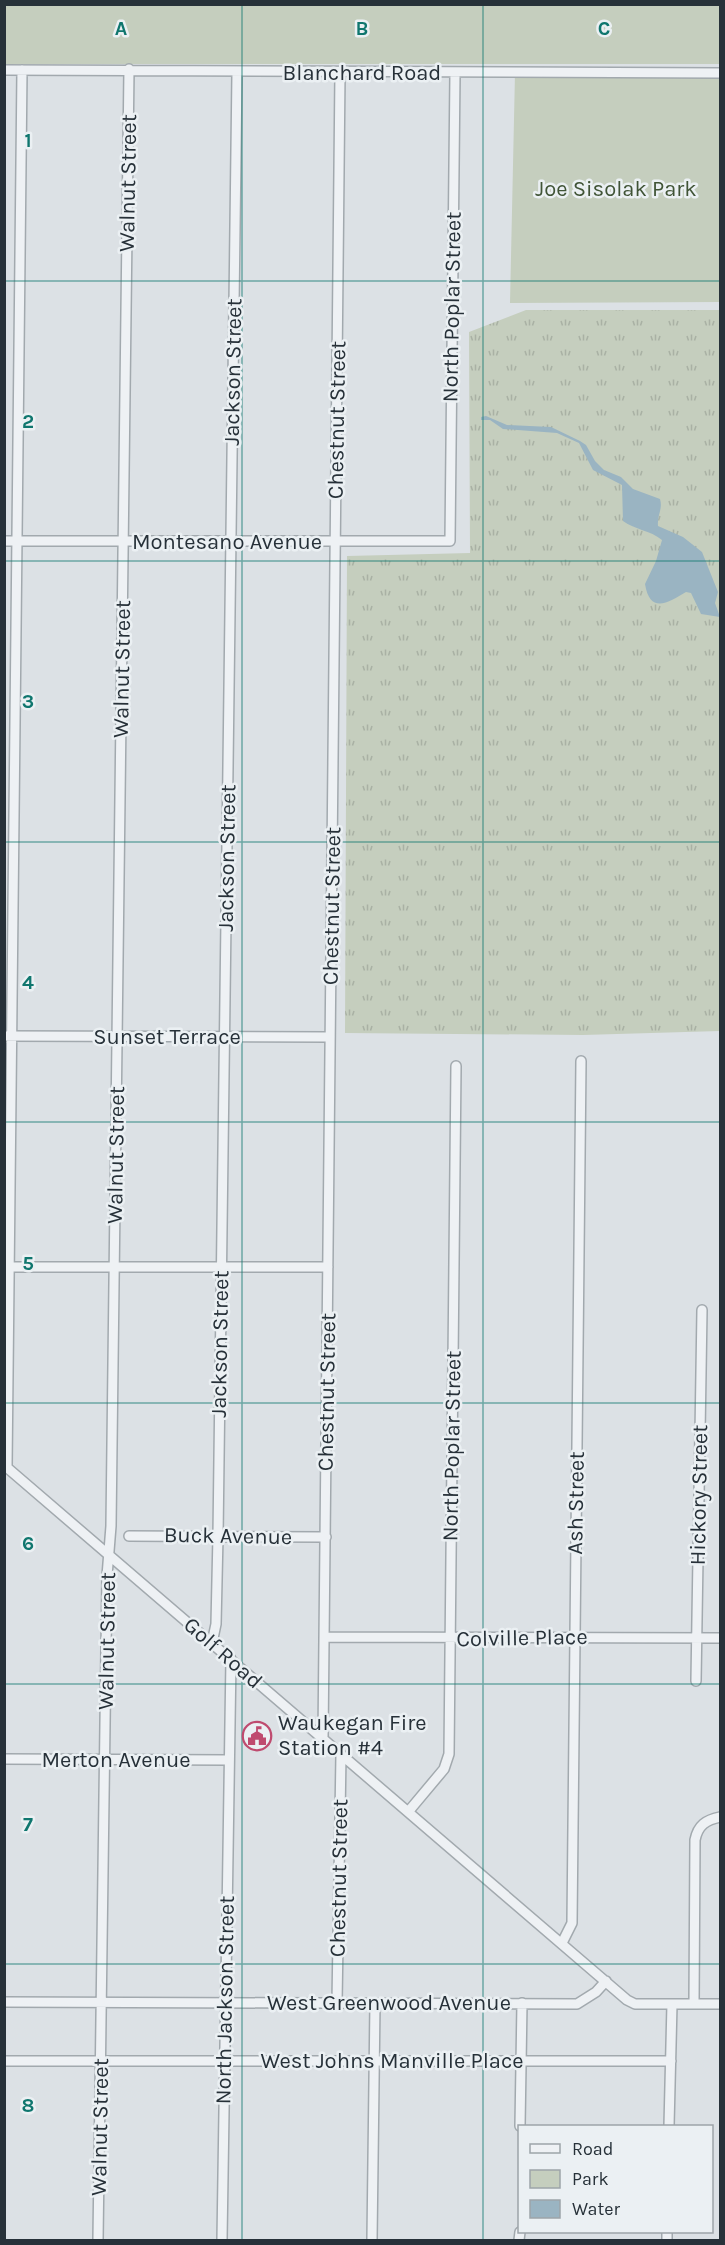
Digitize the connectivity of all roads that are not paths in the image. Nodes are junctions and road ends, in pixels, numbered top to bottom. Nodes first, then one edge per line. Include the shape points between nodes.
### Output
1 (129, 69) junction
2 (4, 70) edge
3 (22, 70) junction
4 (237, 73) junction
5 (340, 73) junction
6 (455, 73) junction
7 (720, 73) edge
8 (4, 541) edge
9 (18, 541) junction
10 (450, 541) joint
11 (124, 542) junction
12 (231, 542) junction
13 (335, 542) junction
14 (8, 1036) edge
15 (117, 1036) junction
16 (224, 1037) junction
17 (330, 1037) junction
18 (581, 1061) dead end
19 (456, 1066) dead end
20 (7, 1267) edge
21 (114, 1267) junction
22 (221, 1267) junction
23 (328, 1267) junction
24 (702, 1310) dead end
25 (6, 1466) edge
26 (129, 1536) dead end
27 (218, 1536) junction
28 (326, 1537) junction
29 (109, 1554) junction
30 (575, 1636) junction
31 (324, 1637) junction
32 (450, 1638) junction
33 (698, 1638) junction
34 (720, 1638) edge
35 (212, 1643) junction
36 (231, 1659) junction
37 (696, 1681) dead end
38 (323, 1738) junction
39 (341, 1754) junction
40 (4, 1759) edge
41 (105, 1760) junction
42 (228, 1760) junction
43 (408, 1812) junction
44 (720, 1817) edge
45 (562, 1943) junction
46 (606, 1981) junction
47 (4, 2002) edge
48 (102, 2002) junction
49 (225, 2003) junction
50 (337, 2003) junction
51 (375, 2003) junction
52 (522, 2003) junction
53 (672, 2004) junction
54 (694, 2004) junction
55 (720, 2004) edge
56 (4, 2061) edge
57 (101, 2061) junction
58 (224, 2061) junction
59 (374, 2061) junction
60 (521, 2061) junction
61 (671, 2061) junction
62 (520, 2125) edge
63 (669, 2125) edge
64 (98, 2241) edge
65 (222, 2241) edge
66 (372, 2241) edge

1 - 3 street, Blanchard Road
1 - 4 street, Blanchard Road
1 - 11 street, Walnut Street
2 - 3 street, Blanchard Road
3 - 9 street
4 - 5 street, Blanchard Road
4 - 12 street, Jackson Street
5 - 6 street, Blanchard Road
5 - 13 street, Chestnut Street
6 - 7 street, Blanchard Road
6 - 10 street, North Poplar Street
8 - 9 street, Montesano Avenue
9 - 11 street, Montesano Avenue
9 - 14 street
10 - 13 street, Montesano Avenue
11 - 12 street, Montesano Avenue
11 - 15 street, Walnut Street
12 - 13 street, Montesano Avenue
12 - 16 street, Jackson Street
13 - 17 street, Chestnut Street
14 - 15 street, Sunset Terrace
14 - 20 street
15 - 16 street, Sunset Terrace
15 - 21 street, Walnut Street
16 - 17 street, Sunset Terrace
16 - 22 street, Jackson Street
17 - 23 street, Chestnut Street
18 - 30 street, Ash Street
19 - 32 street, North Poplar Street
20 - 21 street
20 - 25 street
21 - 22 street
21 - 29 street, Walnut Street
22 - 23 street
22 - 27 street, Jackson Street
23 - 28 street, Chestnut Street
24 - 33 street, Hickory Street
25 - 29 street, Golf Road
26 - 27 street, Buck Avenue
27 - 28 street, Buck Avenue
27 - 35 street, Jackson Street
28 - 31 street, Chestnut Street
29 - 35 street, Golf Road
29 - 41 street, Walnut Street
30 - 32 street, Colville Place
30 - 33 street, Colville Place
30 - 45 street, Ash Street via 572,1923
31 - 32 street, Colville Place
31 - 38 street, Chestnut Street
32 - 43 street, North Poplar Street via 449,1754 444,1769
33 - 34 street, Colville Place
33 - 37 street, Hickory Street
35 - 36 street, Golf Road
36 - 38 street, Golf Road
36 - 42 street
38 - 39 street, Golf Road
39 - 43 street, Golf Road
39 - 50 street, Chestnut Street
40 - 41 street, Merton Avenue
41 - 42 street, Merton Avenue
41 - 48 street, Walnut Street
42 - 49 street, North Jackson Street
43 - 45 street, Golf Road
44 - 54 street via 703,1823 695,1840
45 - 46 street, Golf Road
46 - 52 street, West Greenwood Avenue via 577,2004
46 - 53 street via 635,2004
47 - 48 street, West Greenwood Avenue
48 - 49 street, West Greenwood Avenue
48 - 57 street, Walnut Street
49 - 50 street, West Greenwood Avenue
49 - 58 street, North Jackson Street
50 - 51 street, West Greenwood Avenue
51 - 52 street, West Greenwood Avenue
51 - 59 street
52 - 60 street
53 - 54 street
53 - 61 street
54 - 55 street
56 - 57 street, West Johns Manville Place
57 - 58 street, West Johns Manville Place
57 - 64 street, Walnut Street
58 - 59 street, West Johns Manville Place
58 - 65 street, North Jackson Street
59 - 60 street, West Johns Manville Place
59 - 66 street
60 - 61 street, West Johns Manville Place
60 - 62 street
61 - 63 street

